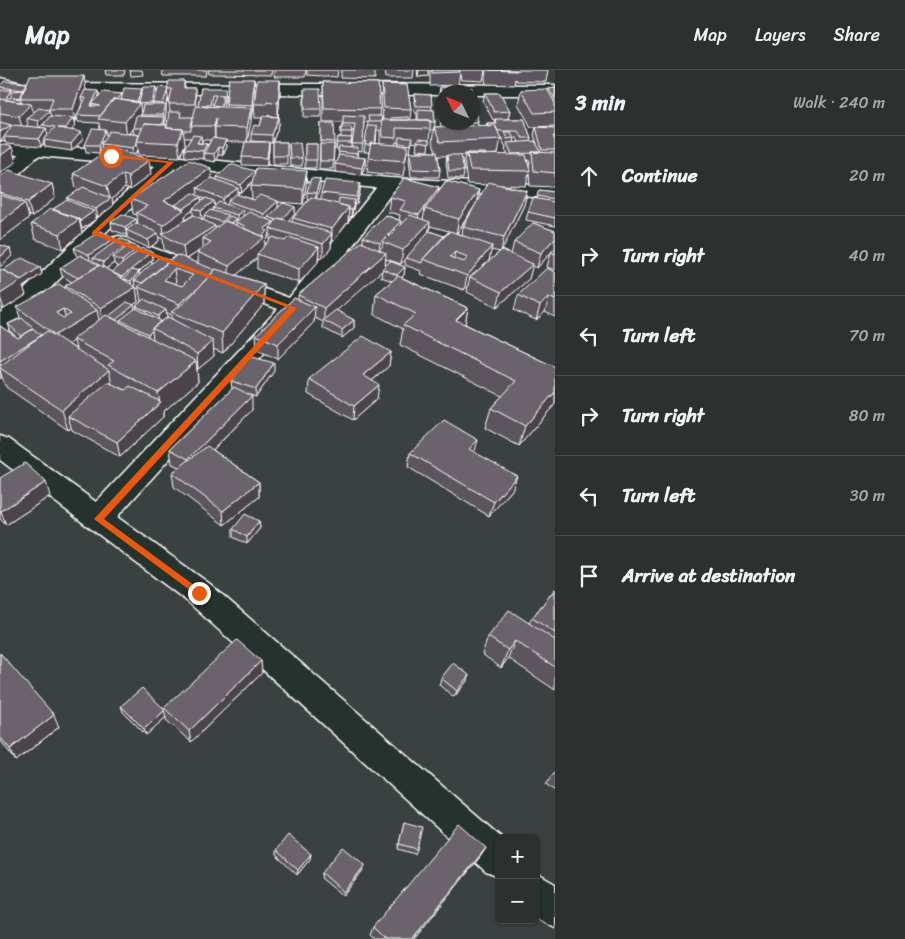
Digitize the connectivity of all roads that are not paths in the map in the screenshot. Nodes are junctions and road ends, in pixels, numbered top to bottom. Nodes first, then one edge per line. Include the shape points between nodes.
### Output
1 (100, 70) edge
2 (0, 83) edge
3 (95, 88) junction
4 (555, 90) edge
5 (0, 148) edge
6 (34, 150) junction
7 (171, 162) junction
8 (0, 181) edge
9 (389, 184) junction
10 (555, 192) edge
11 (94, 233) junction
12 (293, 308) junction
13 (0, 326) edge
14 (0, 446) edge
15 (98, 519) junction
16 (495, 855) edge
17 (540, 896) edge
18 (555, 909) edge

1 - 3 street
2 - 3 street via 22,88
3 - 4 street
5 - 6 street
6 - 7 street
6 - 8 street
7 - 9 street
7 - 11 street
9 - 10 street
9 - 12 street
11 - 12 street
11 - 13 street
12 - 15 street
14 - 15 street
15 - 16 street via 199,593
17 - 18 street

